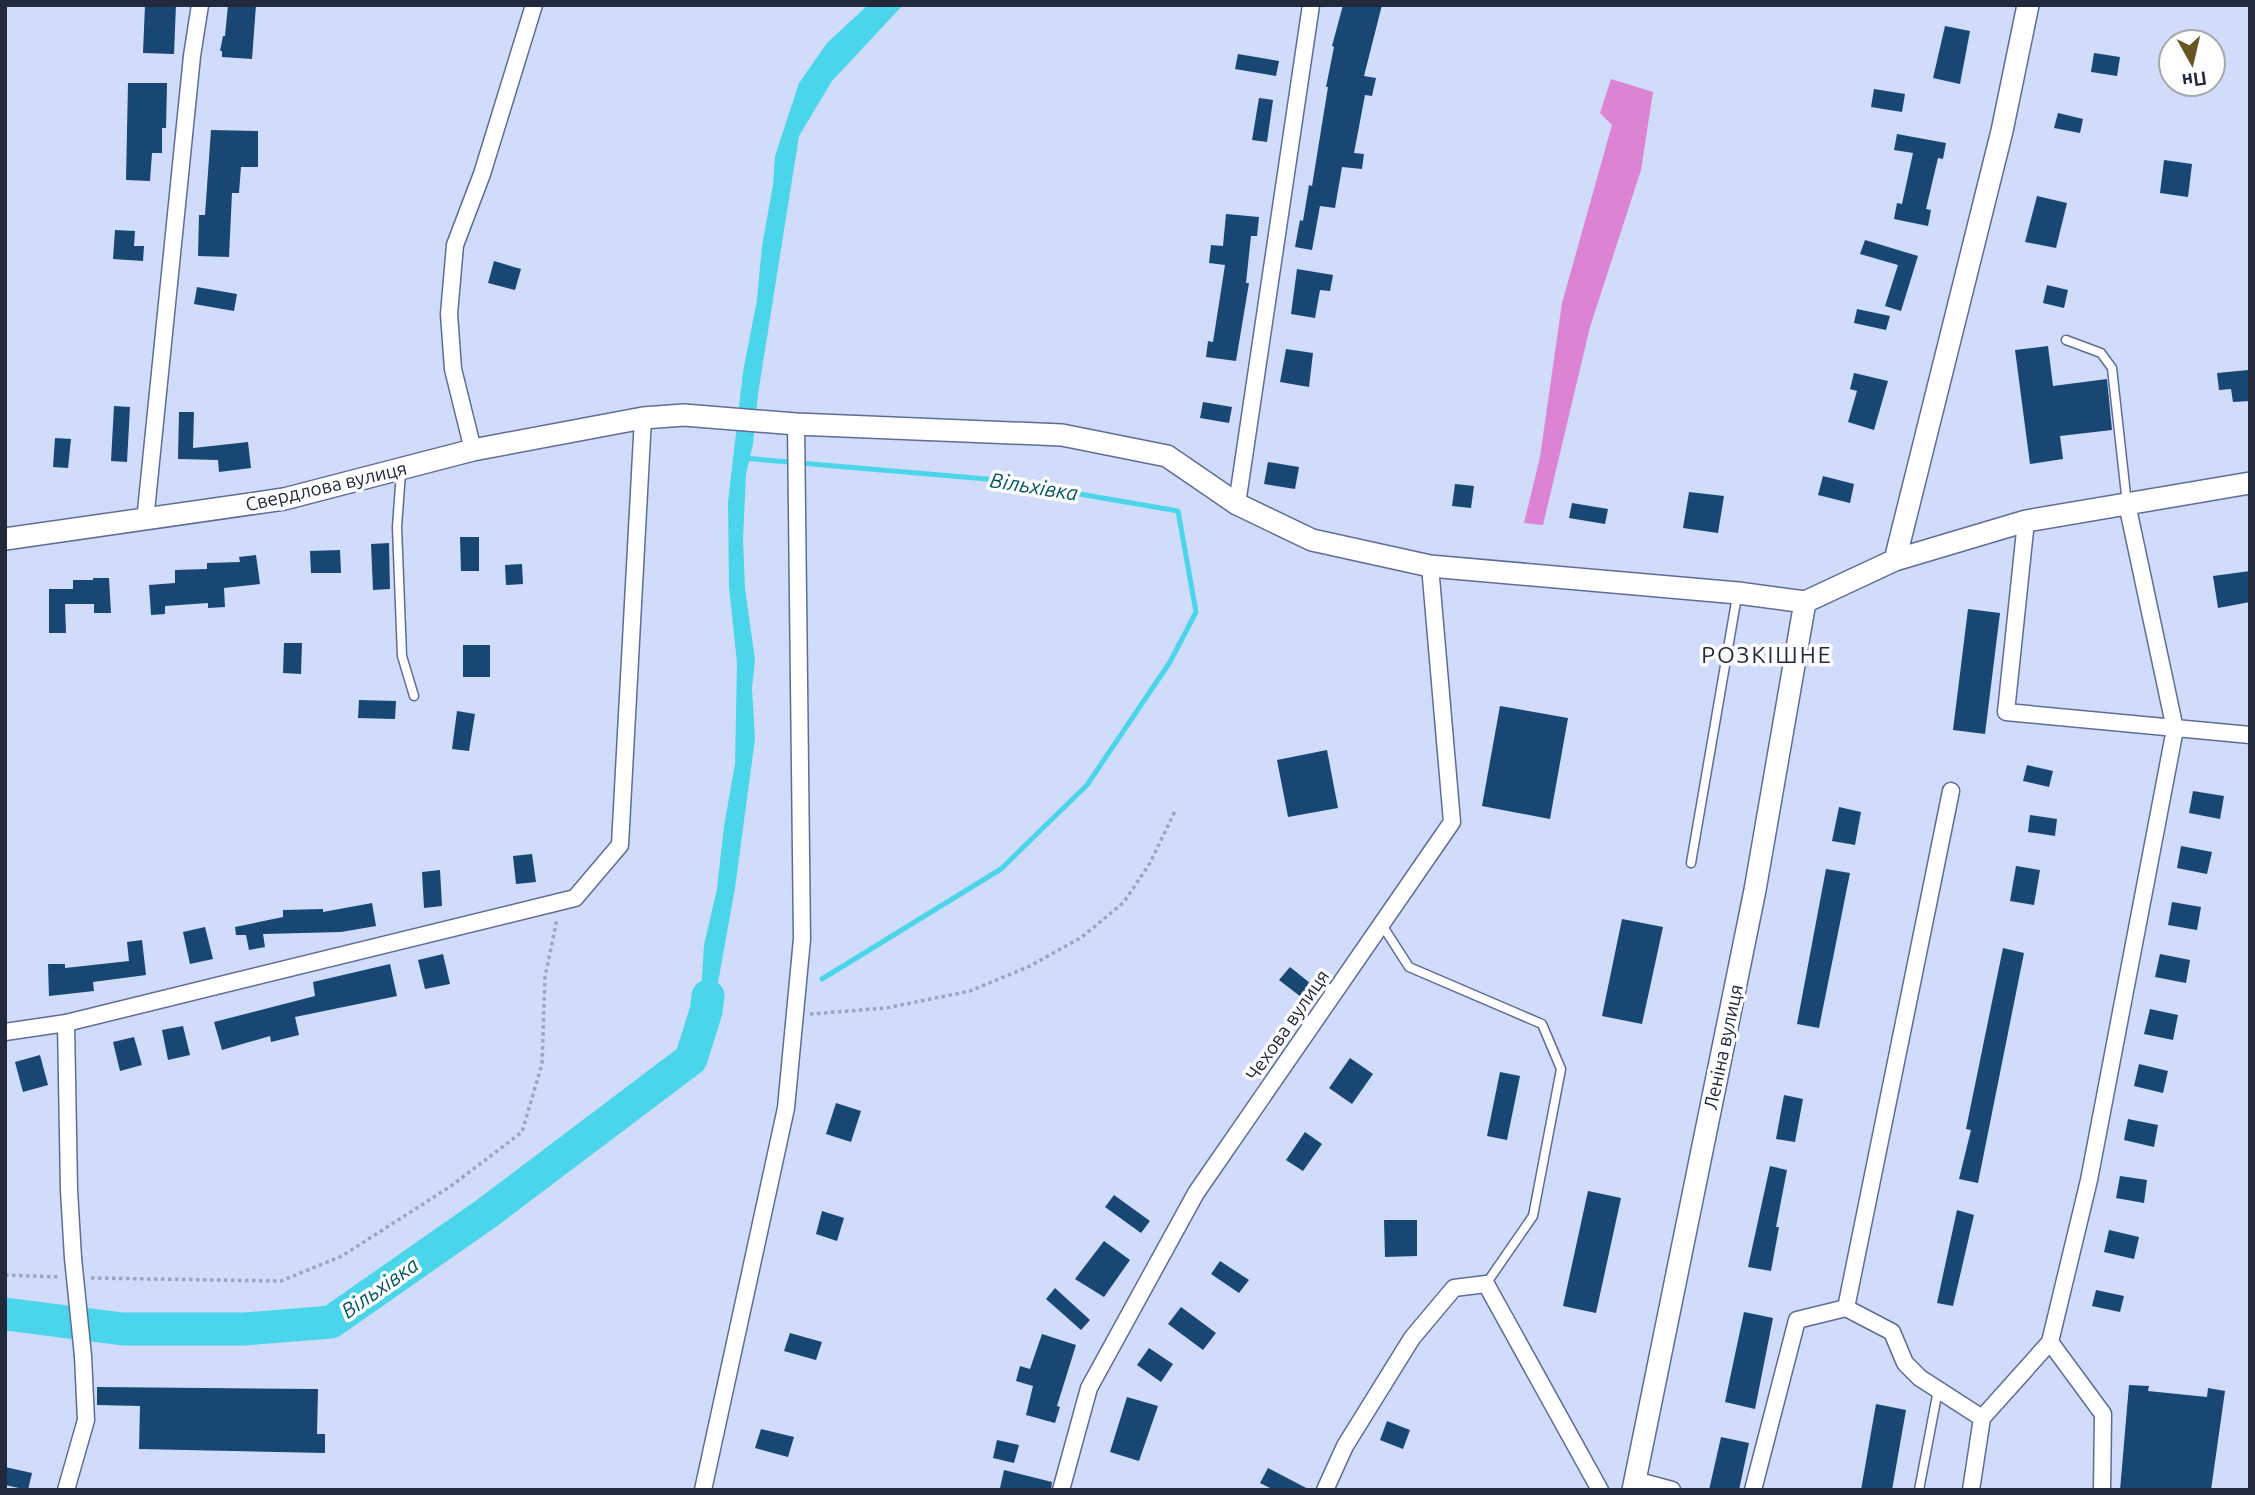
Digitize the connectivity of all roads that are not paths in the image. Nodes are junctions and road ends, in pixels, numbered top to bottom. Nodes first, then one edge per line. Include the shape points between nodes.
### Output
1 (200, 5) edge
2 (534, 5) edge
3 (1311, 5) edge
4 (2028, 5) edge
5 (2066, 340) dead end
6 (643, 418) junction
7 (796, 424) junction
8 (473, 450) junction
9 (401, 469) junction
10 (2250, 483) edge
11 (1237, 504) junction
12 (2127, 504) junction
13 (2026, 520) junction
14 (145, 521) junction
15 (5, 539) edge
16 (1895, 560) junction
17 (1430, 566) junction
18 (1738, 593) junction
19 (1805, 602) junction
20 (414, 696) dead end
21 (2175, 729) junction
22 (2250, 736) edge
23 (1951, 791) dead end
24 (1691, 863) dead end
25 (1381, 925) junction
26 (66, 1023) junction
27 (5, 1032) edge
28 (1486, 1284) junction
29 (1846, 1308) junction
30 (2050, 1342) junction
31 (1938, 1390) junction
32 (1982, 1418) junction
33 (1634, 1485) edge
34 (66, 1490) edge
35 (703, 1490) edge
36 (1061, 1490) edge
37 (1325, 1490) edge
38 (1600, 1490) edge
39 (1672, 1490) edge
40 (1753, 1490) edge
41 (1919, 1490) edge
42 (1971, 1490) edge
43 (2102, 1490) edge

1 - 14 street
2 - 8 street via 455,245 449,314 453,369
3 - 11 street
4 - 16 street via 2002,131
5 - 12 lane via 2101,354 2112,368
6 - 7 street, Свердлова вулиця via 684,415
6 - 8 street, Свердлова вулиця
6 - 26 street via 620,845 575,898
7 - 11 street, Свердлова вулиця via 1062,435 1167,456
7 - 35 street via 802,939 786,1108
8 - 9 street, Свердлова вулиця
9 - 14 street, Свердлова вулиця via 284,499
9 - 20 lane via 397,527 402,656
10 - 12 street
11 - 17 street, Свердлова вулиця via 1312,540
12 - 13 street
12 - 21 street
13 - 16 street
13 - 21 street via 2006,712
14 - 15 street, Свердлова вулиця
16 - 19 street
17 - 18 street, Свердлова вулиця
17 - 25 street, Чехова вулиця via 1452,822
18 - 19 street, Свердлова вулиця
18 - 24 lane
19 - 33 street, Леніна вулиця via 1755,890
21 - 22 street
21 - 30 street via 2089,1180
23 - 29 street
25 - 28 lane via 1409,967 1542,1024 1561,1069 1533,1216
25 - 36 street, Чехова вулиця via 1196,1193 1089,1388
26 - 27 street
26 - 34 street, bridge via 69,1190 86,1420
28 - 37 street via 1454,1289 1412,1338 1345,1446
28 - 38 street
29 - 31 street via 1892,1332 1905,1363
29 - 40 street via 1797,1320
30 - 32 street
30 - 43 street via 2103,1414
31 - 32 street
31 - 41 lane
32 - 42 street
33 - 39 street

